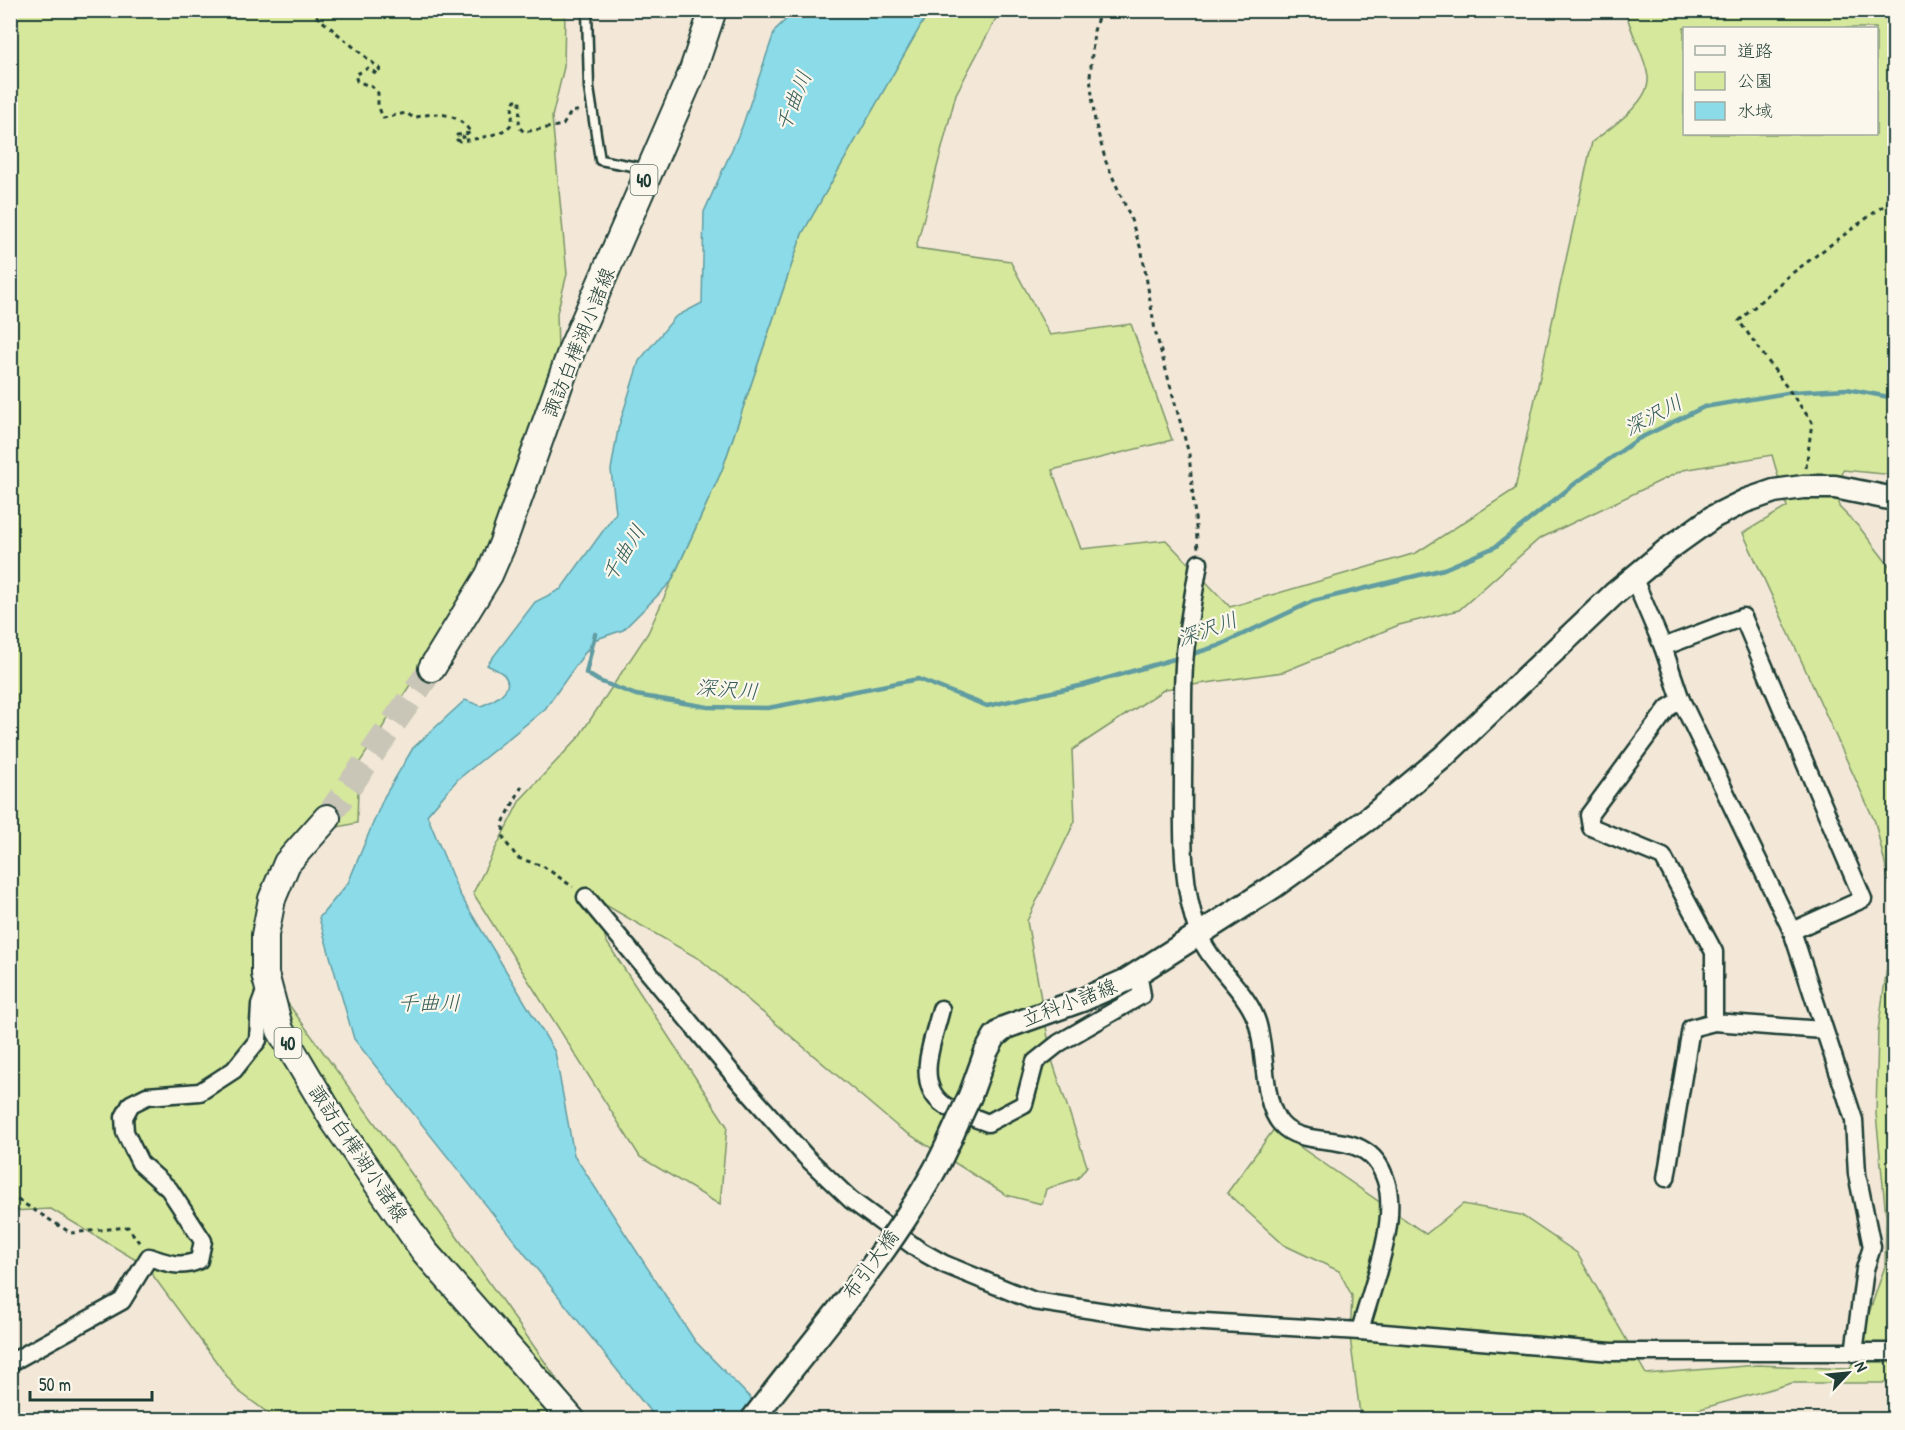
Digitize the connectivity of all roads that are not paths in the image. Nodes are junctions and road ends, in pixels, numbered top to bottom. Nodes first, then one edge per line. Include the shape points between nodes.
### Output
1 (586, 10) edge
2 (713, 10) edge
3 (648, 169) junction
4 (1894, 499) edge
5 (1199, 563) road end
6 (1634, 579) junction
7 (1663, 647) junction
8 (432, 668) tunnel mouth
9 (1681, 700) junction
10 (327, 818) tunnel mouth
11 (586, 897) road end
12 (1792, 931) junction
13 (1199, 933) junction
14 (1138, 973) junction
15 (267, 986) junction
16 (941, 1009) dead end
17 (1714, 1022) junction
18 (1823, 1030) junction
19 (970, 1096) joint
20 (1666, 1178) dead end
21 (1360, 1331) junction
22 (1894, 1352) edge
23 (1854, 1353) junction
24 (10, 1364) edge
25 (572, 1419) edge
26 (752, 1419) edge

1 - 3 lane via 590,88 600,160
2 - 3 main road, 諏訪白樺湖小諸線 / 40 via 692,73
3 - 8 main road, 諏訪白樺湖小諸線 / 40 via 572,349 489,575
4 - 6 street, 立科小諸線 via 1835,487 1774,491 1713,517
5 - 13 street via 1185,653 1182,864
6 - 7 street
6 - 13 street, 立科小諸線 via 1443,757 1368,819
7 - 9 street
7 - 12 street via 1743,617 1863,899
9 - 12 street
9 - 17 street via 1668,708 1589,815 1591,827 1663,856 1714,952
10 - 15 main road, 諏訪白樺湖小諸線 / 40 via 287,863 272,899 265,935
11 - 21 street via 806,1157 851,1200 919,1250 1034,1301 1152,1319
12 - 18 street
13 - 14 street, 立科小諸線
13 - 21 street via 1256,1019 1270,1094 1281,1124 1297,1135 1346,1142 1364,1150 1377,1162 1386,1180 1390,1207 1387,1230
14 - 16 street via 1142,995 1035,1062 1024,1104 988,1123 945,1106 932,1094 926,1076
14 - 19 street, 立科小諸線 via 1082,1000 1006,1027 986,1052
15 - 24 street via 260,1005 258,1040 234,1070 200,1092 147,1096 131,1104 124,1117 124,1132 140,1163 169,1189 203,1241 199,1260 188,1266 149,1257 122,1300
15 - 25 main road, 諏訪白樺湖小諸線 / 40 via 280,1030 328,1111 424,1251
17 - 18 street
17 - 20 street via 1691,1028
18 - 23 street via 1854,1120 1857,1174 1872,1247 1865,1269
19 - 26 street, 布引大橋, bridge via 939,1162 906,1215
21 - 23 street via 1611,1352
22 - 23 street

